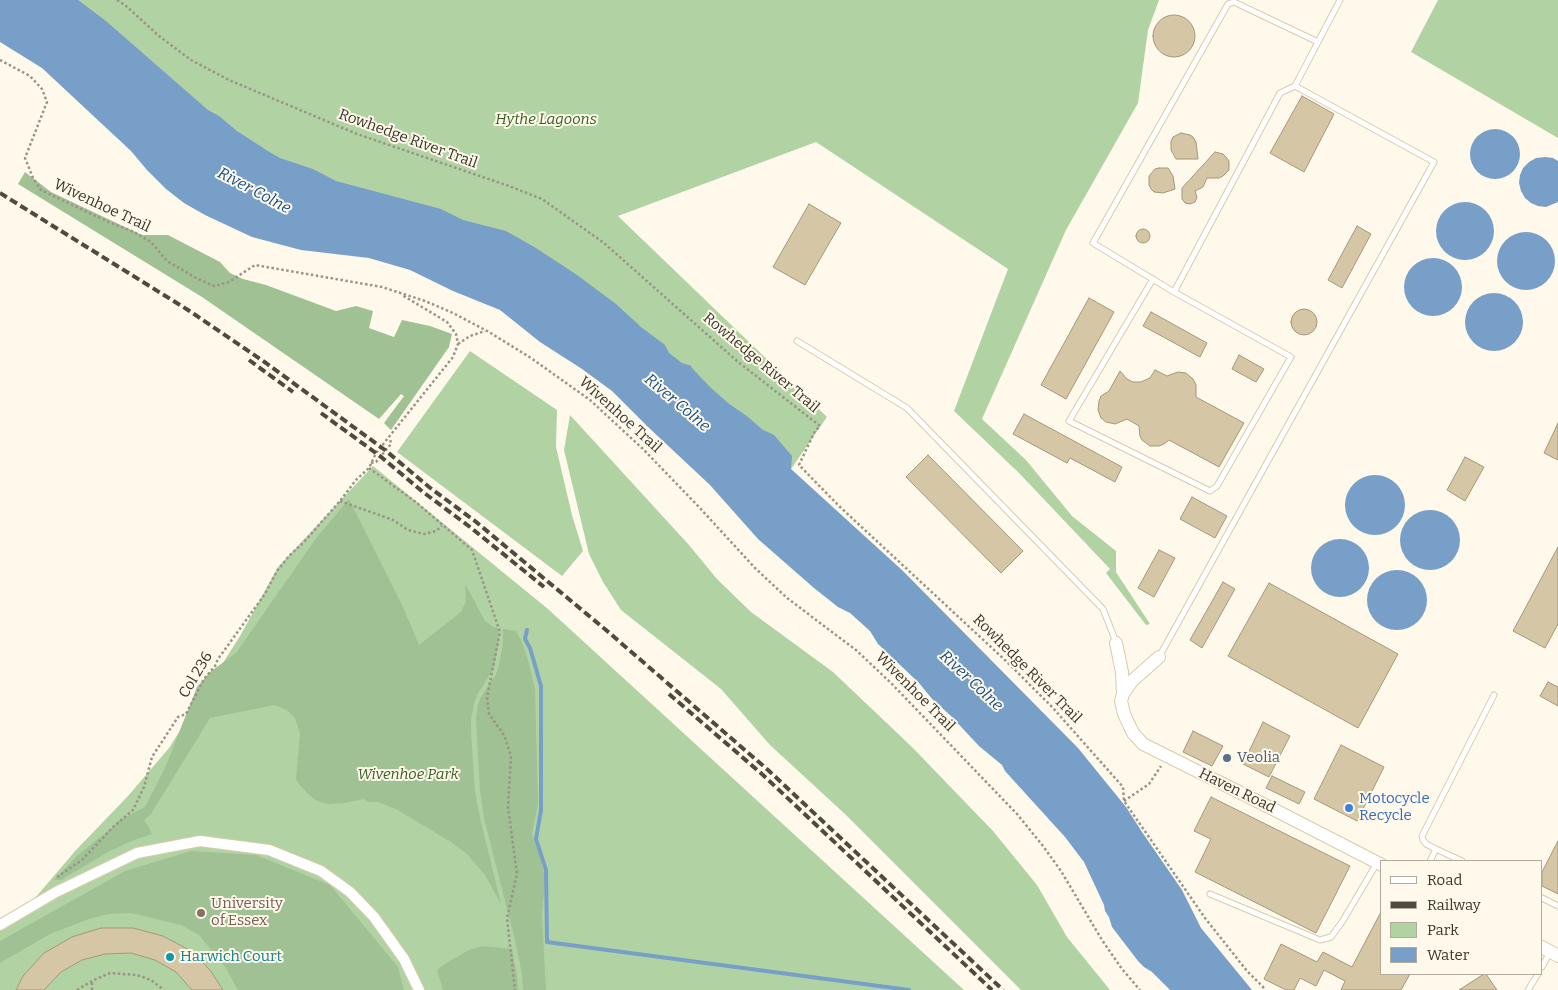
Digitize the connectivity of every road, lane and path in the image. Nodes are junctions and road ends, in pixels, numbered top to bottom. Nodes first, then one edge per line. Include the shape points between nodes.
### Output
1 (117, 0) edge
2 (1340, 0) edge
3 (1318, 42) junction
4 (0, 60) edge
5 (1294, 86) junction
6 (1153, 279) junction
7 (382, 287) junction
8 (1174, 292) junction
9 (489, 332) junction
10 (796, 341) dead end
11 (458, 344) junction
12 (369, 468) junction
13 (340, 501) junction
14 (442, 525) junction
15 (1116, 643) joint
16 (1159, 657) joint
17 (1123, 694) junction
18 (1494, 695) dead end
19 (1166, 756) junction
20 (1124, 801) junction
21 (1436, 849) junction
22 (1430, 860) edge
23 (1460, 860) edge
24 (1379, 864) edge
25 (56, 892) junction
26 (1210, 894) dead end
27 (1543, 898) edge
28 (1558, 906) edge
29 (0, 926) edge
30 (1550, 952) edge
31 (1543, 966) edge
32 (1537, 975) edge
33 (92, 981) junction
34 (77, 990) edge
35 (92, 990) edge
36 (164, 990) edge
37 (419, 990) edge
38 (515, 990) edge
39 (1140, 990) edge
40 (1266, 990) edge
41 (1528, 990) edge

1 - 20 path, Rowhedge River Trail via 191,60 229,80 357,134 542,198 604,243 737,361 820,426 800,465 839,506 1053,708 1123,786
2 - 3 lane
3 - 5 lane
3 - 6 lane via 1234,2 1228,4 1093,243
4 - 7 path, Wivenhoe Trail via 30,76 42,88 47,102 25,158 41,190 134,232 151,242 168,261 214,286 229,282 255,265
5 - 8 lane via 1280,93
5 - 16 lane via 1434,162
6 - 8 lane
6 - 8 lane via 1069,420 1210,491 1217,486 1290,357
7 - 9 path, Wivenhoe Trail via 454,313
7 - 11 path via 401,294 447,322 456,334
9 - 11 path via 484,330
9 - 39 path, Wivenhoe Trail via 590,400 698,506 755,568 787,598 856,650 891,683 1017,814 1043,846 1062,871 1102,940
10 - 15 lane via 907,408 1103,609
11 - 12 path via 453,357
12 - 13 path, Col 236
12 - 14 path
13 - 14 path via 424,534 436,531
13 - 25 path, Col 236 via 277,571 265,594 204,679 186,714 178,717 166,734 152,757 144,787 133,810 82,860 54,880
14 - 38 path via 472,550 500,632 487,697 489,714 504,735 511,756 508,807 517,874 507,918
15 - 17 street, Haven Road
16 - 17 street via 1132,681
17 - 19 street, Haven Road via 1124,714 1133,733 1143,744
18 - 21 lane via 1422,836 1426,844
19 - 20 path via 1149,784
19 - 24 street, Haven Road
20 - 40 path, Rowhedge River Trail via 1205,918
21 - 22 lane
21 - 23 lane
24 - 26 lane via 1331,937 1320,940
25 - 29 street
25 - 37 street via 137,852 200,841 270,850 321,871 350,892 374,917 404,959
27 - 28 lane
30 - 31 lane
32 - 41 lane
33 - 34 path
33 - 35 path
33 - 36 path via 110,973 137,975

